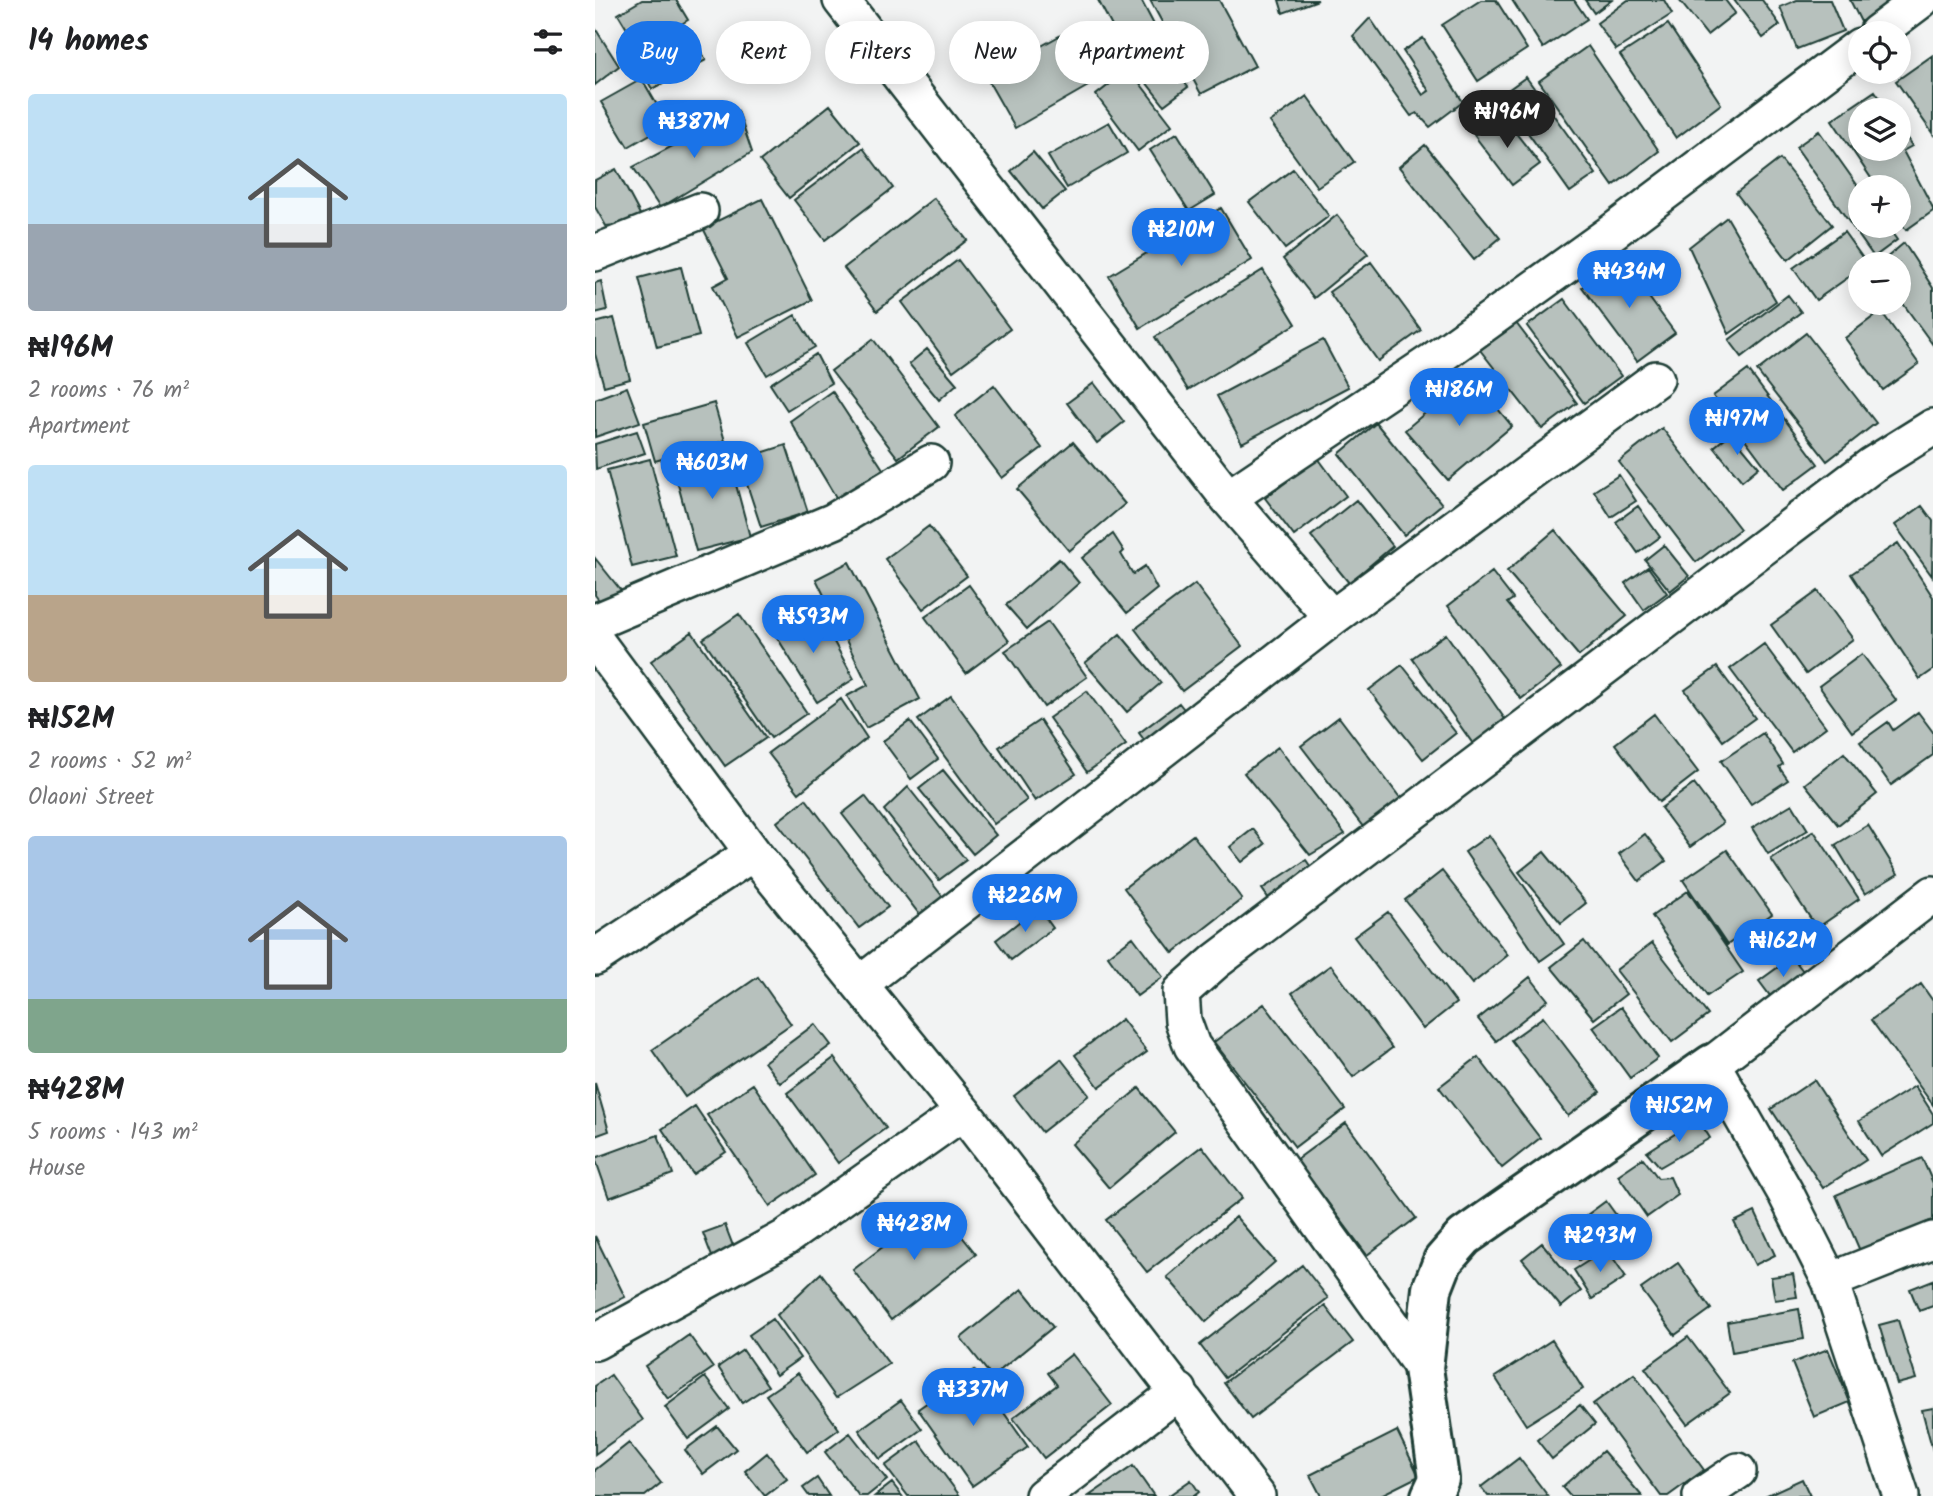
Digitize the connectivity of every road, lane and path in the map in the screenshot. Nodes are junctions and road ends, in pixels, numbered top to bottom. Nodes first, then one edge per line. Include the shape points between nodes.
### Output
1 (841, 0) edge
2 (1921, 0) edge
3 (1893, 21) edge
4 (1848, 55) edge
5 (700, 211) dead end
6 (595, 253) edge
7 (1656, 379) dead end
8 (1933, 426) edge
9 (930, 463) dead end
10 (1228, 498) junction
11 (1332, 618) junction
12 (595, 622) edge
13 (595, 640) edge
14 (753, 853) junction
15 (1933, 894) edge
16 (595, 957) edge
17 (860, 984) junction
18 (1712, 1064) junction
19 (963, 1112) junction
20 (1933, 1240) edge
21 (1830, 1281) junction
22 (595, 1342) edge
23 (1423, 1368) junction
24 (1179, 1391) junction
25 (1738, 1471) dead end
26 (1441, 1490) edge
27 (1043, 1496) edge
28 (1258, 1496) edge
29 (1701, 1496) edge
30 (1901, 1496) edge

1 - 10 street
2 - 3 street
4 - 10 street via 1611,233
5 - 6 street
7 - 11 street
8 - 23 street via 1872,465 1181,992 1183,1021 1192,1046
9 - 12 street via 834,521
10 - 11 street
11 - 17 street
13 - 14 street
14 - 16 street
14 - 17 street
15 - 18 street
17 - 19 street
18 - 21 street
18 - 23 street via 1464,1237 1443,1261 1432,1289
19 - 22 street via 785,1238
19 - 24 street
20 - 21 street
21 - 30 street
23 - 26 street
24 - 27 street
24 - 28 street
25 - 29 street

